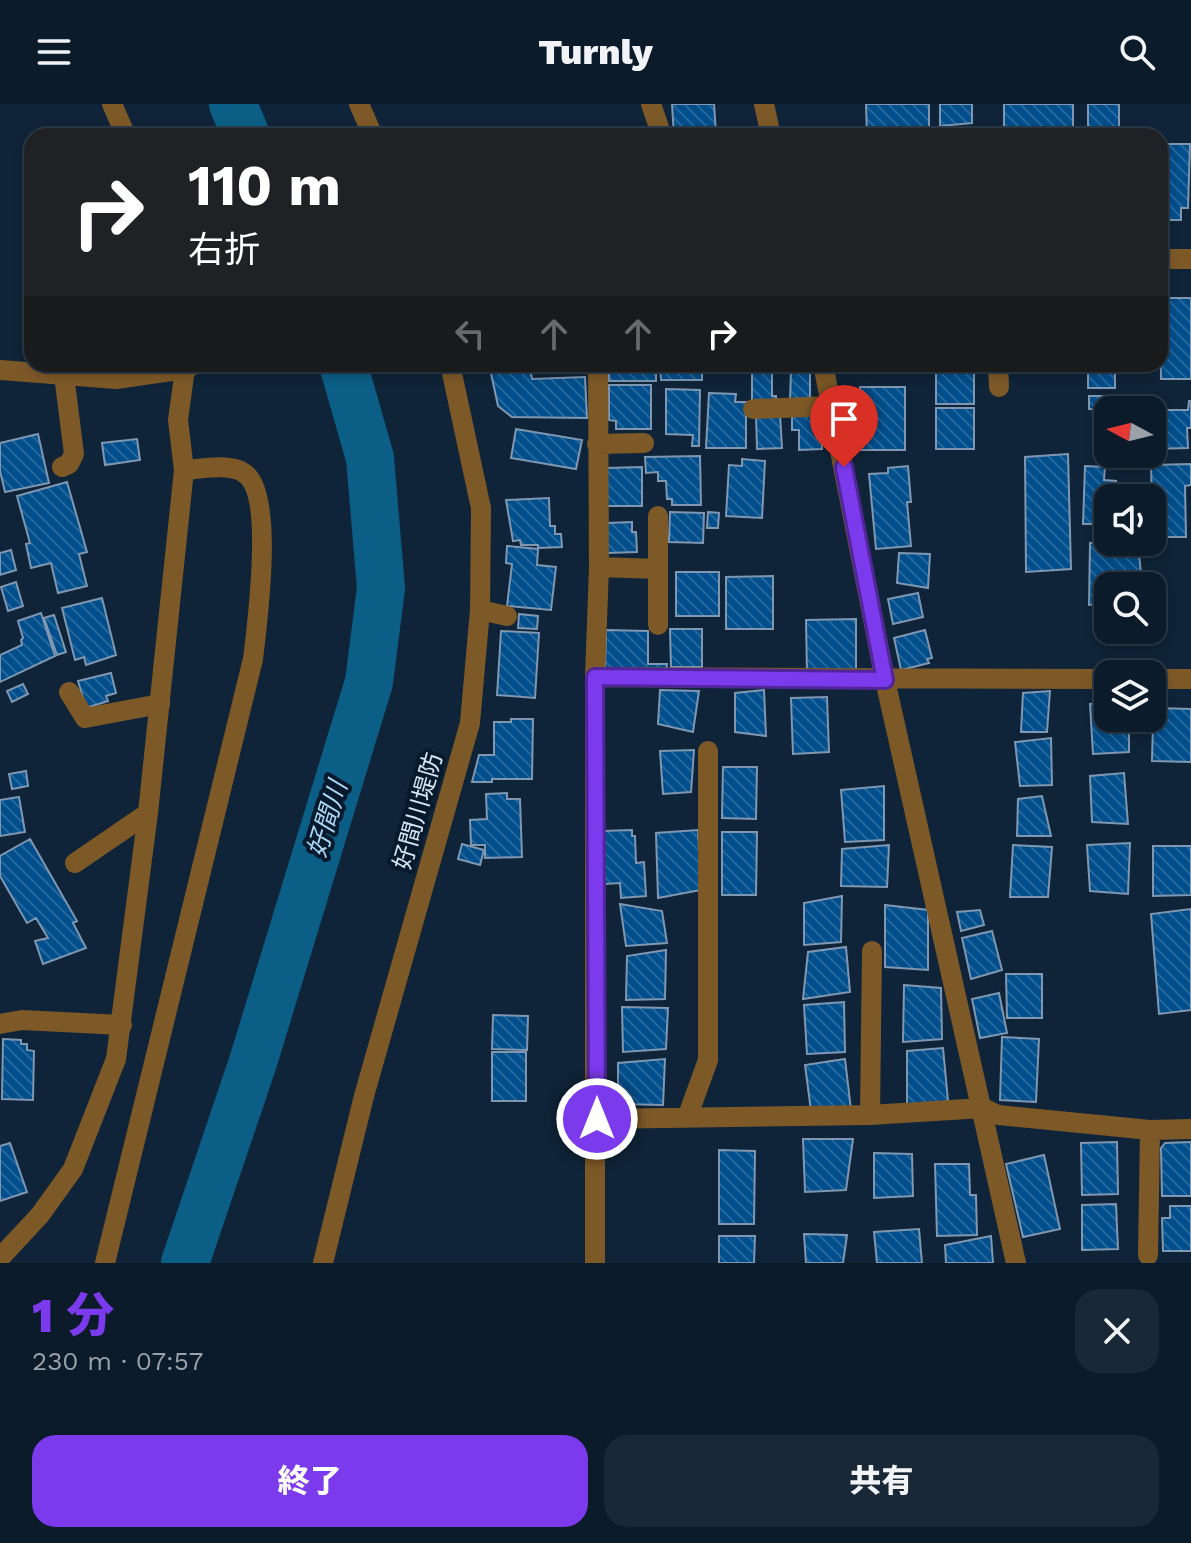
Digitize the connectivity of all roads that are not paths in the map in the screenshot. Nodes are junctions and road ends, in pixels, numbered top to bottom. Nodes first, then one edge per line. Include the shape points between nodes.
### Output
1 (112, 104) edge
2 (359, 104) edge
3 (651, 104) edge
4 (764, 104) edge
5 (122, 128) edge
6 (370, 128) edge
7 (659, 128) edge
8 (769, 128) edge
9 (1168, 259) edge
10 (1191, 259) edge
11 (0, 370) edge
12 (24, 372) edge
13 (26, 372) edge
14 (159, 372) edge
15 (189, 372) edge
16 (452, 372) edge
17 (598, 372) edge
18 (825, 372) edge
19 (998, 372) edge
20 (64, 375) junction
21 (999, 387) dead end
22 (832, 406) junction
23 (753, 409) dead end
24 (644, 443) dead end
25 (597, 444) junction
26 (62, 467) dead end
27 (184, 470) junction
28 (658, 516) dead end
29 (599, 567) junction
30 (658, 569) junction
31 (480, 610) junction
32 (507, 616) dead end
33 (658, 625) dead end
34 (595, 677) junction
35 (1094, 679) edge
36 (1166, 679) edge
37 (1191, 679) edge
38 (885, 680) junction
39 (69, 692) dead end
40 (160, 704) junction
41 (708, 751) dead end
42 (148, 813) junction
43 (75, 863) dead end
44 (872, 951) dead end
45 (0, 1024) edge
46 (122, 1025) junction
47 (983, 1108) junction
48 (870, 1115) junction
49 (687, 1118) junction
50 (597, 1119) junction
51 (1191, 1129) edge
52 (1150, 1130) junction
53 (1148, 1255) dead end
54 (0, 1258) edge
55 (105, 1263) edge
56 (323, 1263) edge
57 (595, 1263) edge
58 (1016, 1263) edge

1 - 5 street
2 - 6 street
3 - 7 street
4 - 8 street
9 - 10 street
11 - 12 street
13 - 20 street
14 - 20 street via 116,379
15 - 27 street via 178,420
16 - 31 street, 好間川堤防 via 481,508
17 - 25 street
18 - 22 street
19 - 21 street
20 - 26 street via 74,446 69,464
22 - 23 street
22 - 38 street
24 - 25 street
25 - 29 street
27 - 40 street
27 - 55 street via 235,468 248,474 263,533 260,603 253,659
28 - 30 street
29 - 30 street
29 - 34 street
30 - 33 street
31 - 32 street
31 - 56 street, 好間川堤防 via 470,723 444,846 364,1096
34 - 38 street
34 - 50 street
35 - 38 street
36 - 37 street
38 - 47 street
39 - 40 street via 85,718
40 - 42 street
41 - 49 street via 708,1060
42 - 43 street
42 - 46 street
44 - 48 street
45 - 46 street via 22,1020
46 - 54 street via 116,1059 73,1169
47 - 48 street
47 - 52 street via 998,1115
47 - 58 street
48 - 49 street
49 - 50 street
50 - 57 street
51 - 52 street
52 - 53 street

